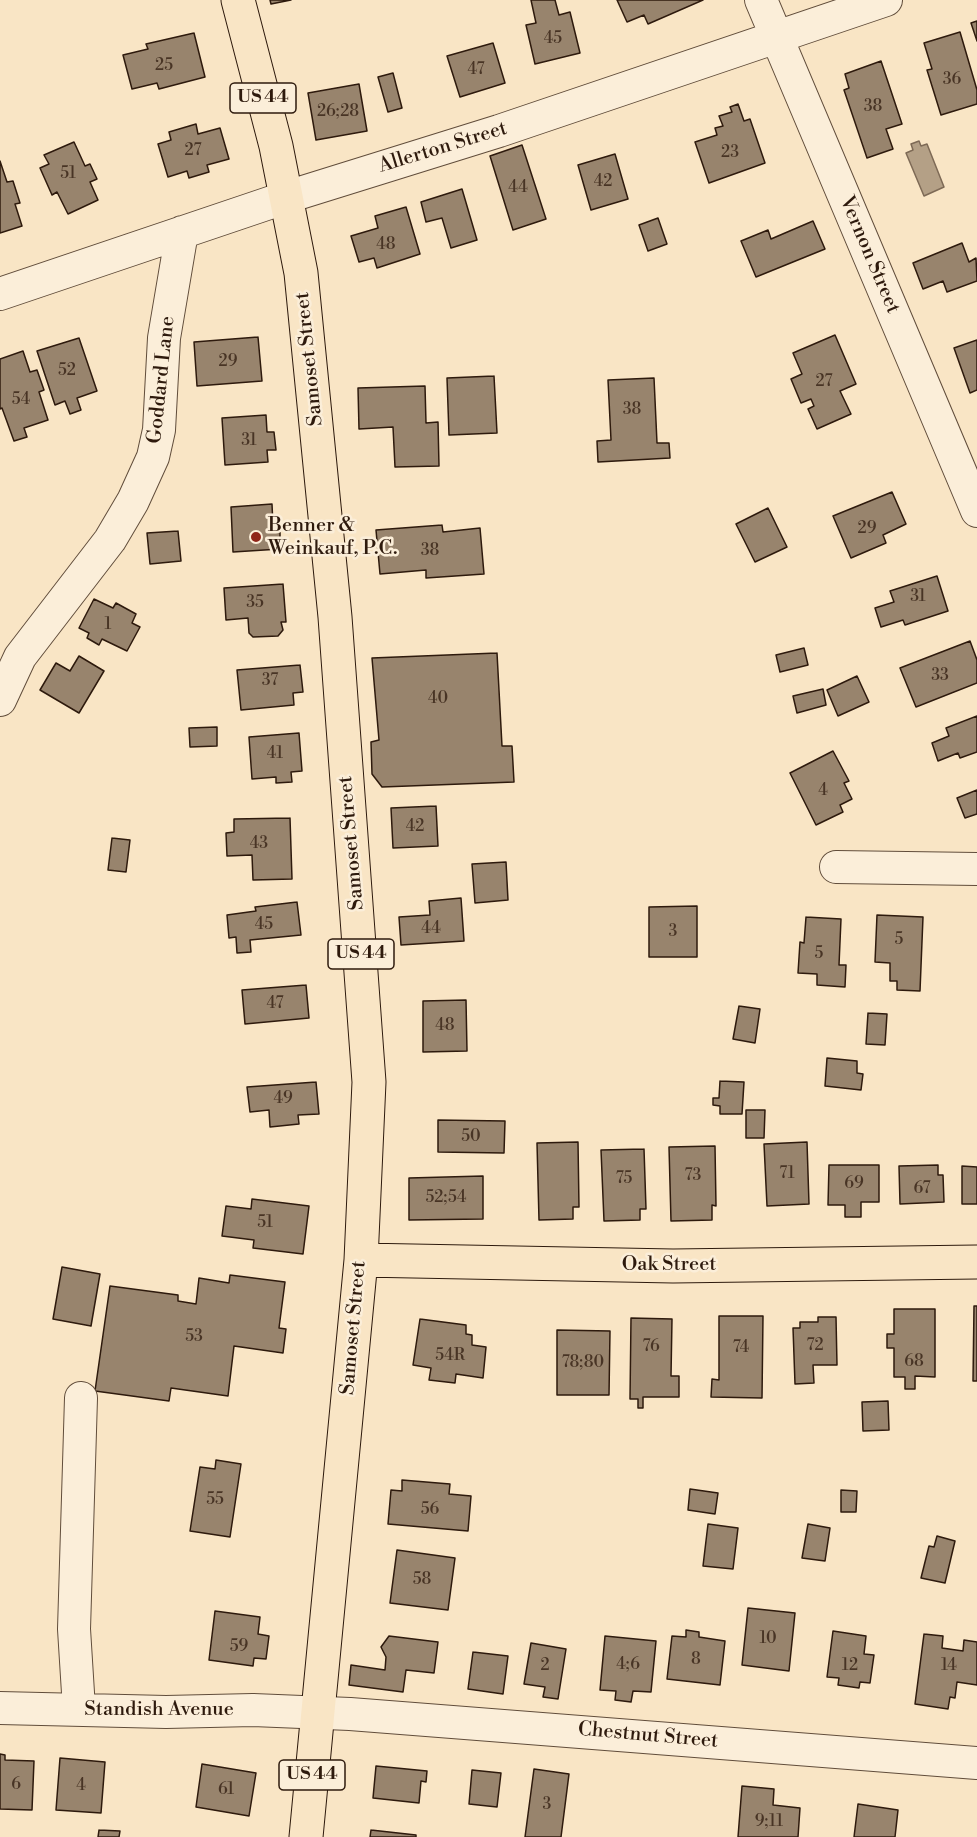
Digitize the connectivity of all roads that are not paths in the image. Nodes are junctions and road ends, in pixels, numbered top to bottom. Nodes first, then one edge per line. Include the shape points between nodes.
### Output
1 (238, 0) edge
2 (761, 0) edge
3 (886, 0) edge
4 (775, 39) junction
5 (288, 196) junction
6 (182, 232) junction
7 (0, 294) edge
8 (977, 511) edge
9 (0, 700) edge
10 (836, 867) dead end
11 (977, 869) edge
12 (361, 1260) junction
13 (977, 1262) edge
14 (81, 1398) dead end
15 (0, 1708) edge
16 (79, 1709) junction
17 (318, 1713) junction
18 (977, 1763) edge
19 (306, 1837) edge

1 - 5 main road, Samoset Street / US 44
2 - 4 street, Vernon Street
3 - 4 street, Allerton Street
4 - 5 street, Allerton Street
4 - 8 street, Vernon Street
5 - 6 street, Allerton Street
5 - 12 main road, Samoset Street / US 44 via 314,394 363,983 369,1082
6 - 7 street, Allerton Street
6 - 9 street, Goddard Lane via 164,338 159,430 153,457 110,540 20,657
10 - 11 street
12 - 13 main road, Oak Street via 673,1266
12 - 17 main road, Samoset Street / US 44
14 - 16 street via 74,1629
15 - 16 street, Standish Avenue
16 - 17 street, Standish Avenue
17 - 18 street, Chestnut Street
17 - 19 main road, Samoset Street / US 44

